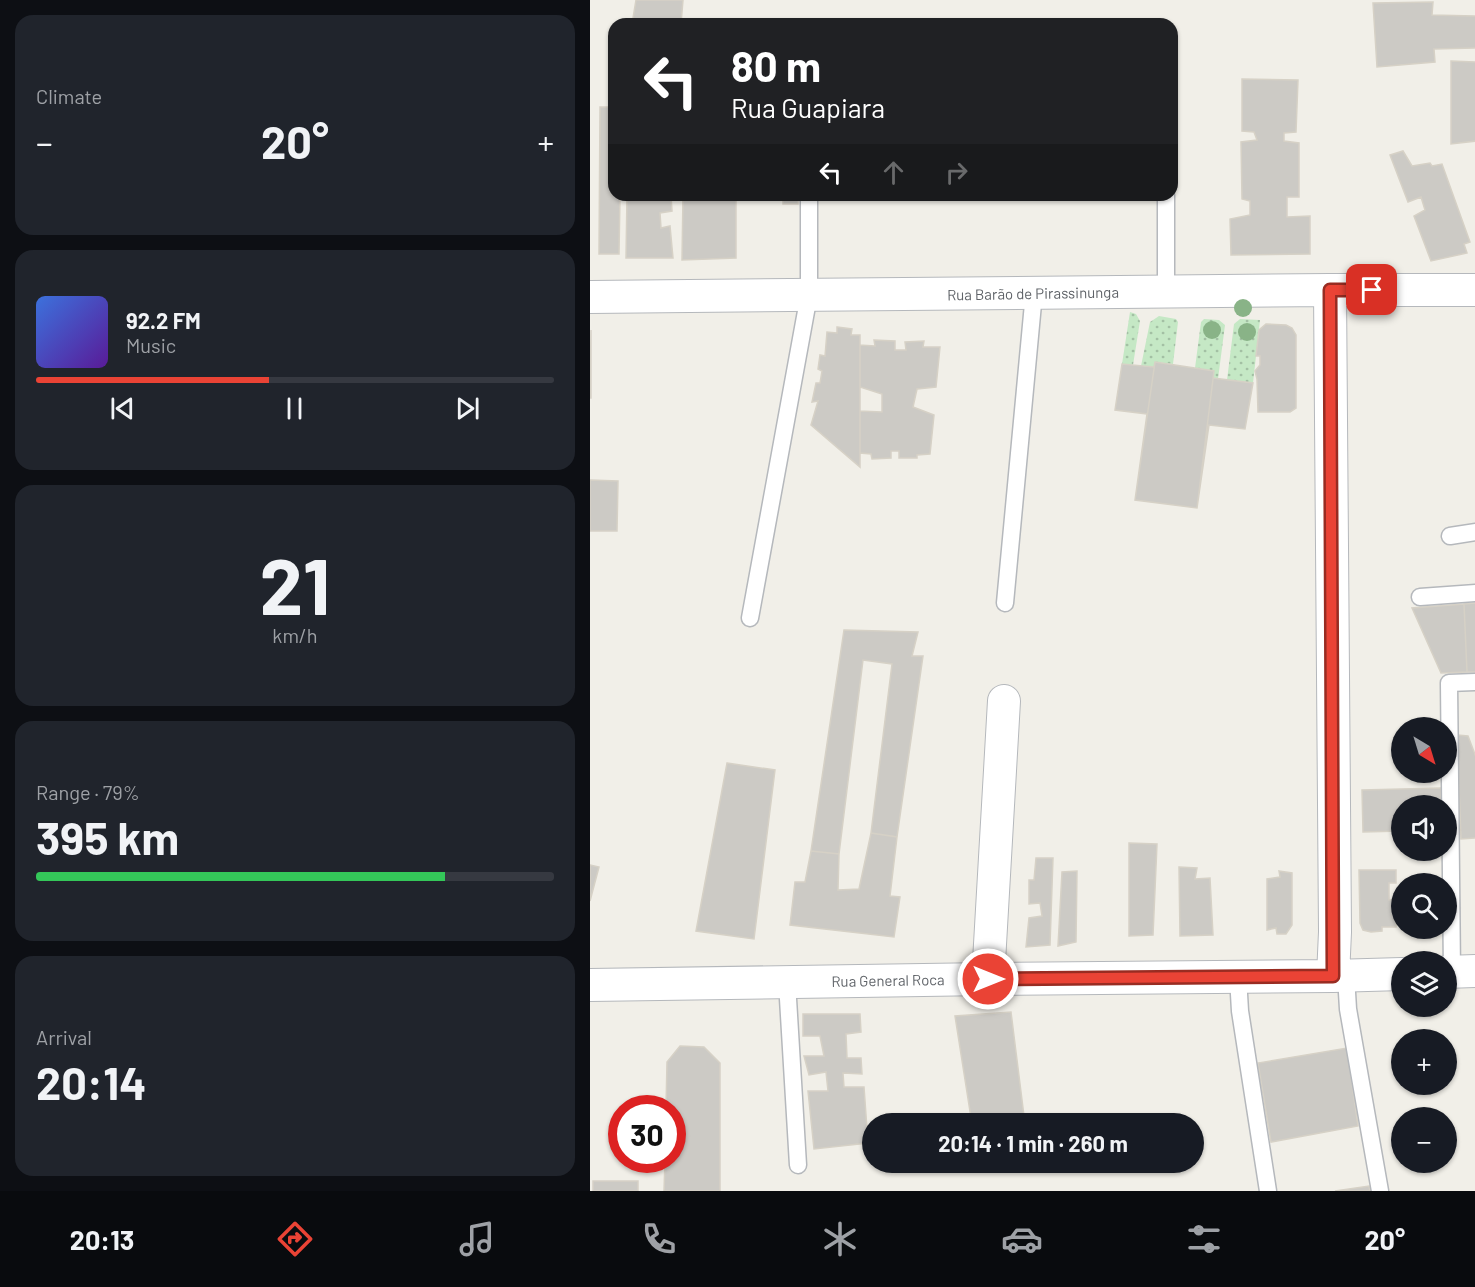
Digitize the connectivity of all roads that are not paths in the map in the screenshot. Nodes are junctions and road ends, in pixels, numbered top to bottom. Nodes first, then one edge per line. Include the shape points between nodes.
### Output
1 (809, 201) edge
2 (1166, 201) edge
3 (1330, 290) junction
4 (1475, 290) edge
5 (1166, 291) junction
6 (1034, 293) junction
7 (809, 295) junction
8 (590, 297) edge
9 (1475, 532) edge
10 (1450, 536) dead end
11 (1475, 593) edge
12 (1420, 597) dead end
13 (1005, 603) dead end
14 (750, 618) dead end
15 (1475, 682) edge
16 (1004, 701) dead end
17 (1458, 971) edge
18 (1391, 974) edge
19 (1340, 976) junction
20 (1238, 977) junction
21 (988, 979) junction
22 (787, 982) junction
23 (590, 985) edge
24 (798, 1165) dead end
25 (1268, 1191) edge
26 (1380, 1191) edge

1 - 7 lane
2 - 5 lane
3 - 4 street, Rua Barão de Pirassinunga
3 - 5 street, Rua Barão de Pirassinunga
3 - 19 street
5 - 6 street, Rua Barão de Pirassinunga
6 - 7 street, Rua Barão de Pirassinunga
6 - 13 lane
7 - 8 street, Rua Barão de Pirassinunga
7 - 14 lane
9 - 10 lane
11 - 12 lane
15 - 17 lane via 1449,683
16 - 21 street
18 - 19 street, Rua General Roca
19 - 20 street, Rua General Roca
19 - 26 lane
20 - 21 street, Rua General Roca
20 - 25 lane
21 - 22 street, Rua General Roca
22 - 23 street, Rua General Roca
22 - 24 lane

